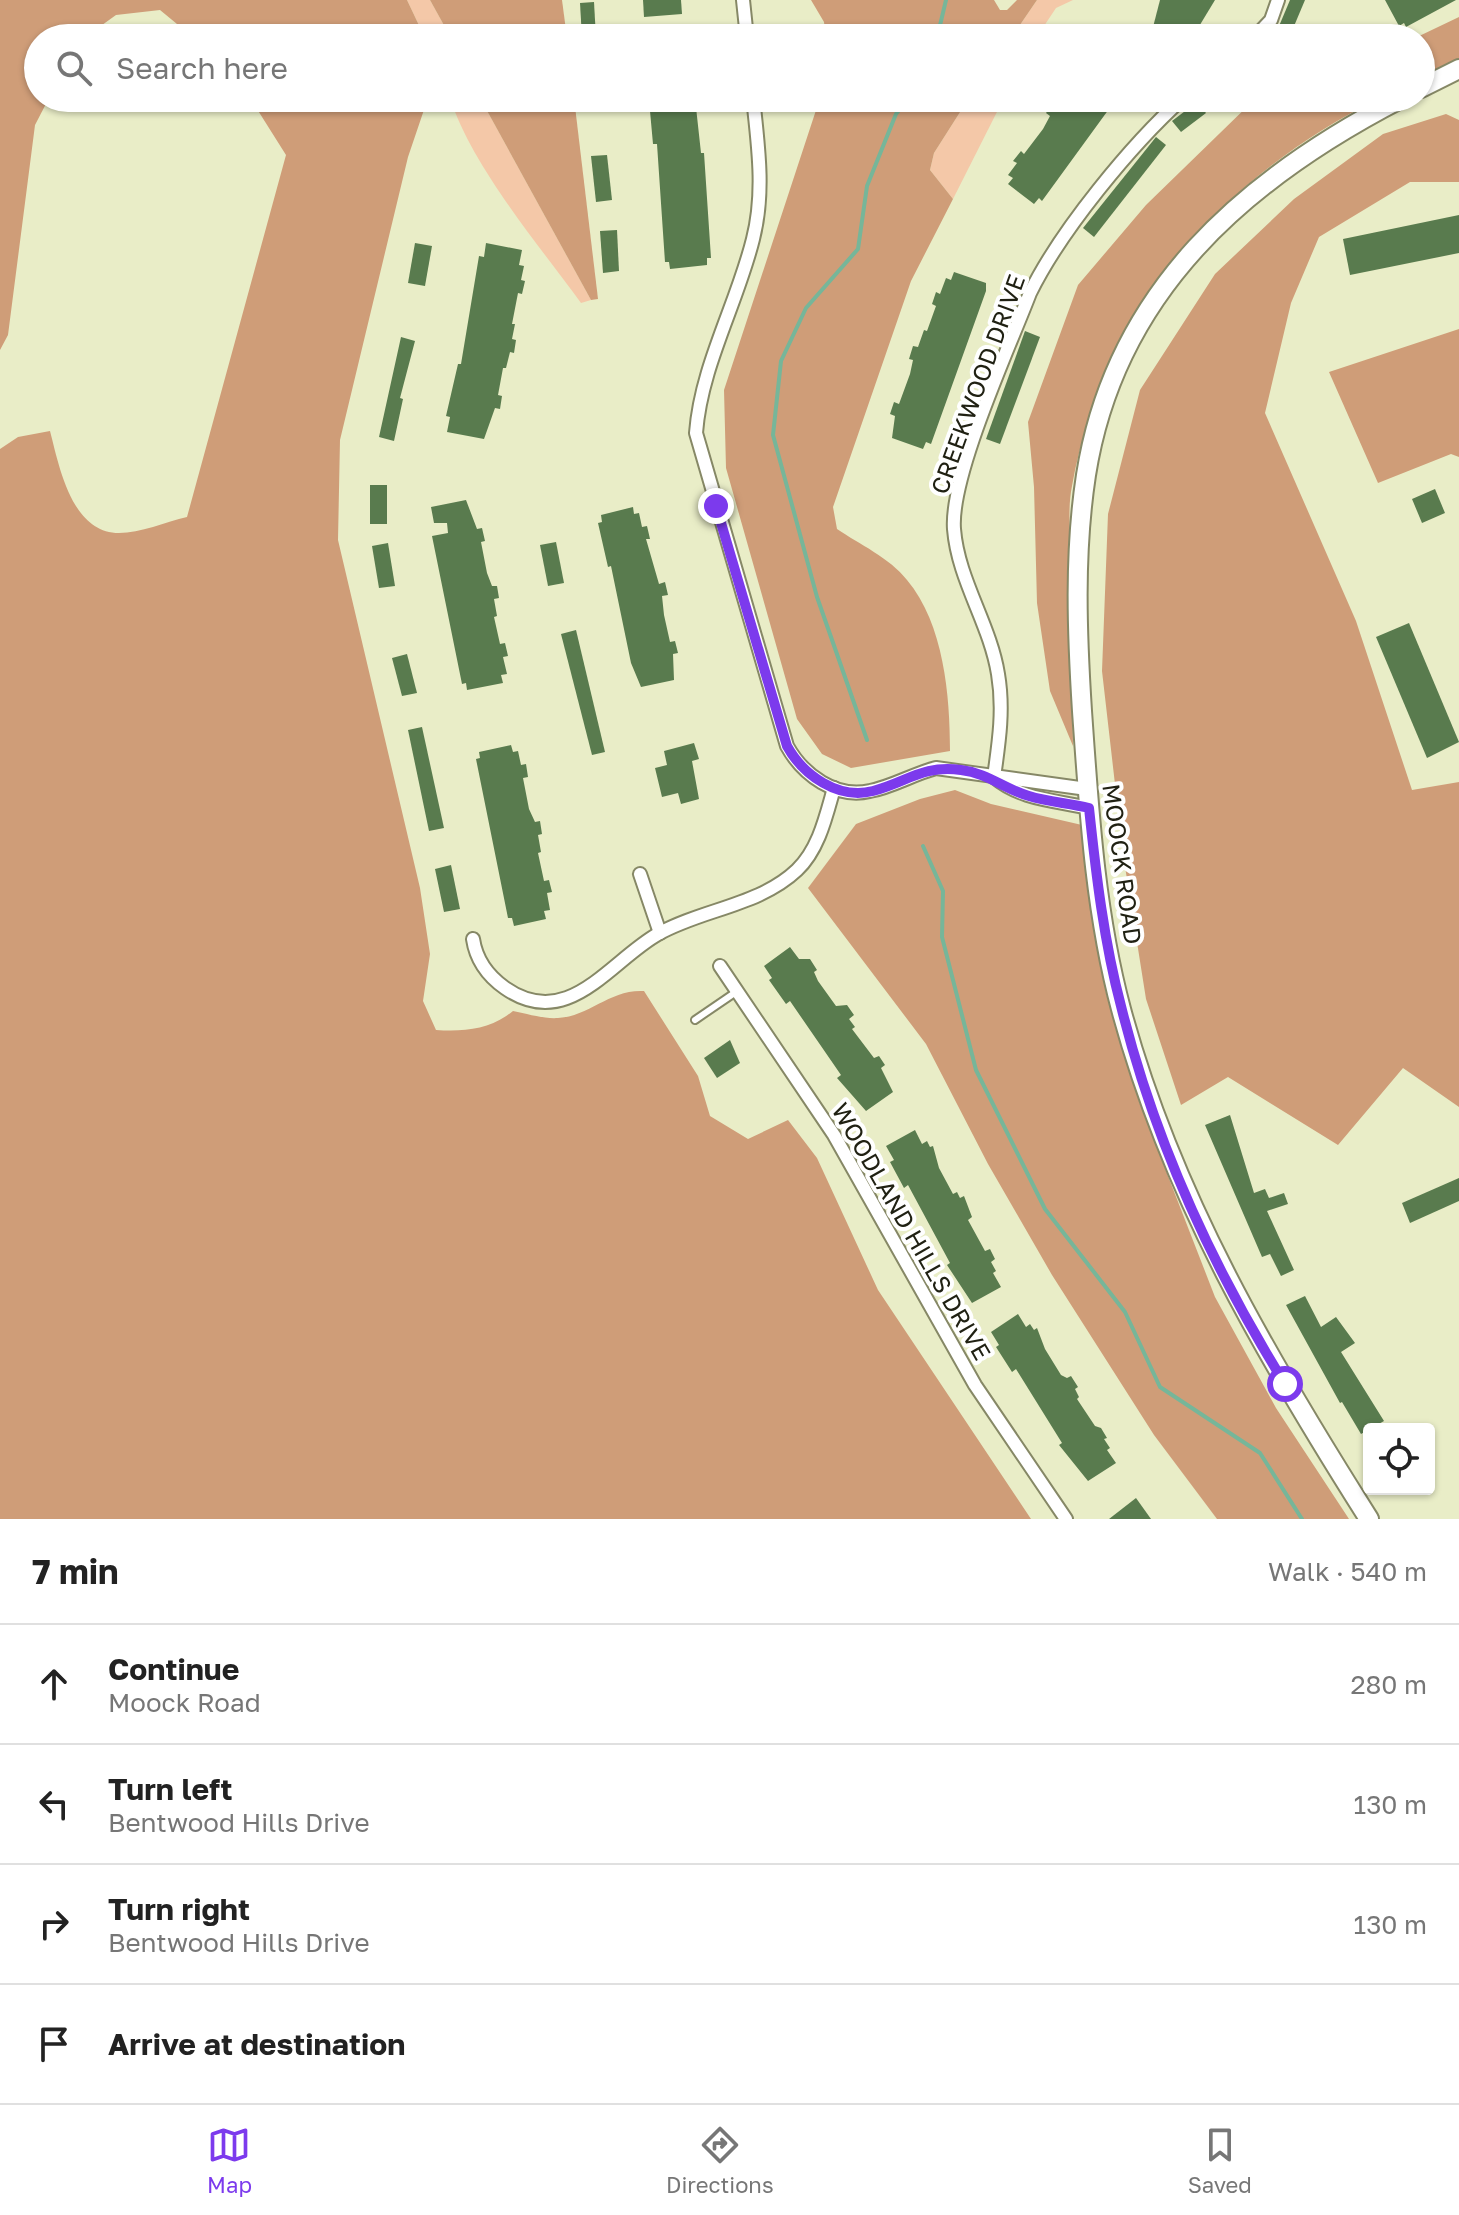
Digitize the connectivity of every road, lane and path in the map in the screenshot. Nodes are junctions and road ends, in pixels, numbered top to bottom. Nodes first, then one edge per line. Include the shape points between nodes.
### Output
1 (743, 0) edge
2 (1278, 0) edge
3 (746, 24) edge
4 (1267, 24) edge
5 (1459, 69) edge
6 (1435, 81) edge
7 (754, 112) edge
8 (1167, 112) edge
9 (1376, 112) edge
10 (994, 777) junction
11 (834, 788) junction
12 (1087, 789) junction
13 (1089, 808) junction
14 (640, 874) dead end
15 (660, 933) junction
16 (473, 939) dead end
17 (720, 966) dead end
18 (736, 992) junction
19 (695, 1020) dead end
20 (1066, 1519) edge
21 (1369, 1519) edge

1 - 3 street
2 - 4 street
5 - 6 main road
7 - 11 street via 758,217 705,381 696,433 787,746 809,774
8 - 10 street, CREEKWOOD DRIVE via 1045,262 959,488 956,551 998,675 1001,731
9 - 12 main road, MOOCK ROAD via 1309,149 1241,200 1176,270 1130,344 1103,406 1082,511 1079,662
10 - 11 street via 936,768 873,791
10 - 12 street
10 - 13 street via 1029,796
11 - 15 street via 824,824 797,870 754,896
12 - 13 main road, MOOCK ROAD
13 - 21 main road, MOOCK ROAD via 1120,1005 1167,1149 1265,1353
14 - 15 street
15 - 16 street via 595,984 549,1002 515,995 500,985 479,959
17 - 18 street, WOODLAND HILLS DRIVE
18 - 19 lane
18 - 20 street, WOODLAND HILLS DRIVE via 834,1135 975,1385

